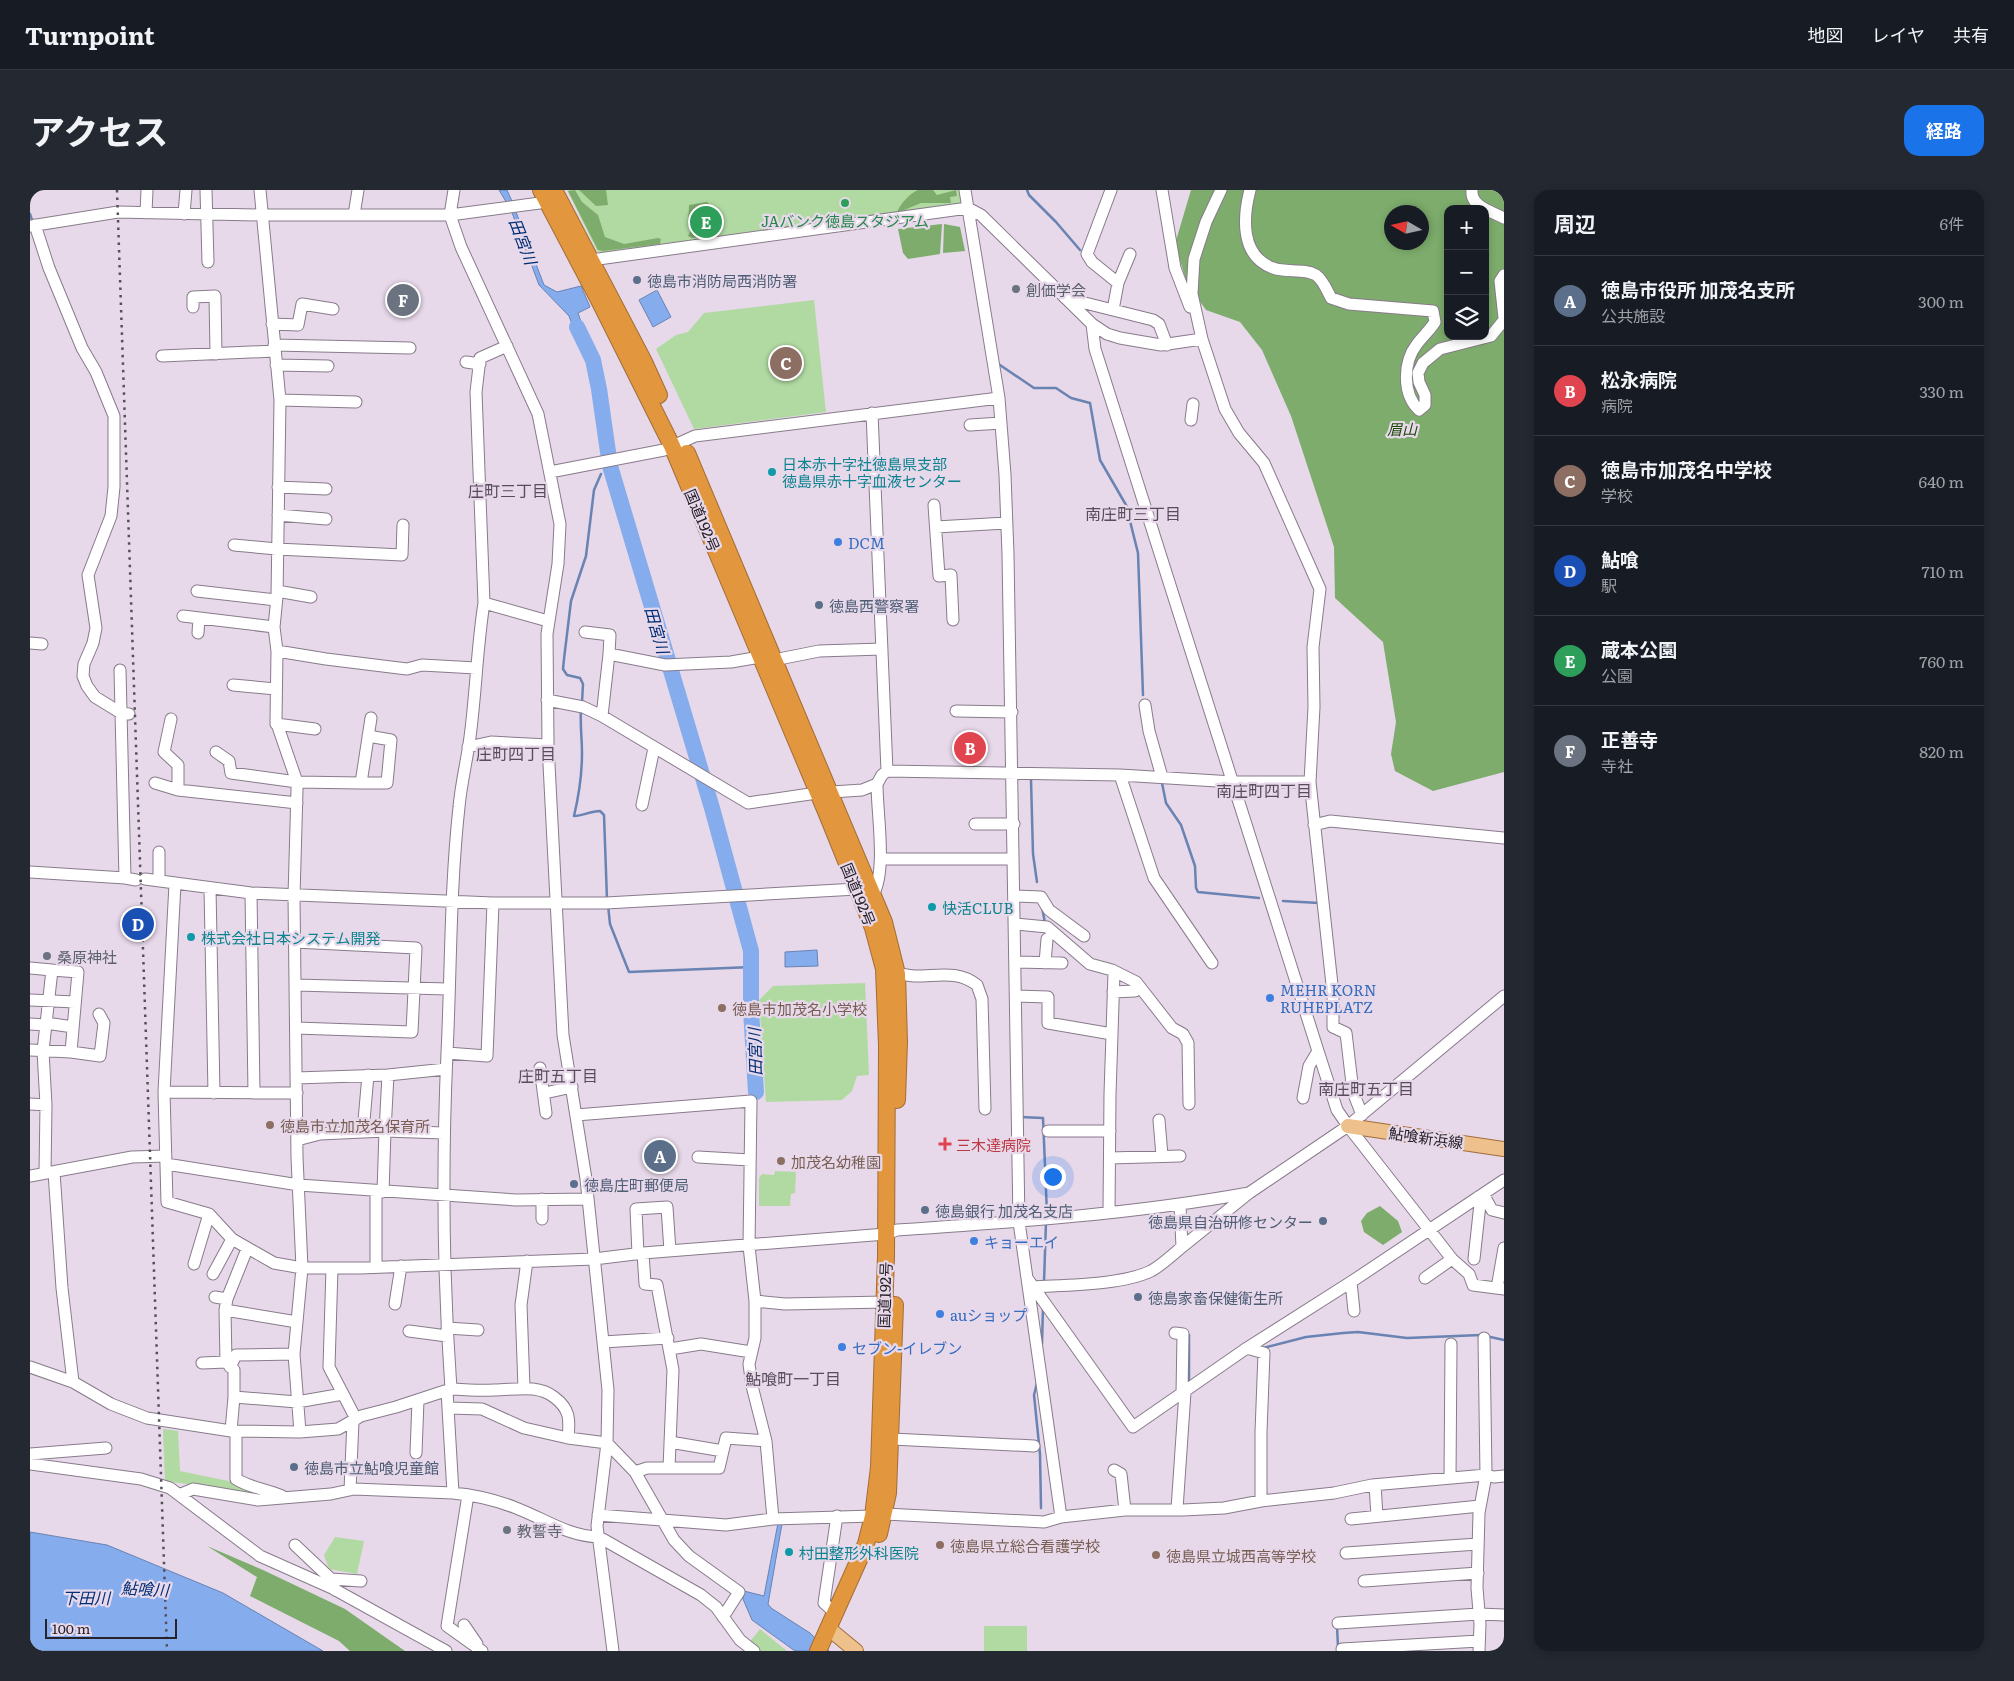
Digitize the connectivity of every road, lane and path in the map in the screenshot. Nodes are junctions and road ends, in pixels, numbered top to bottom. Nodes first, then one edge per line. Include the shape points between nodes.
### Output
1 (147, 190) edge
2 (186, 190) edge
3 (206, 190) edge
4 (260, 190) edge
5 (358, 190) edge
6 (454, 190) edge
7 (965, 190) edge
8 (1111, 190) edge
9 (1162, 190) edge
10 (1221, 190) edge
11 (1250, 190) edge
12 (1472, 190) edge
13 (547, 194) edge
14 (1479, 205) edge
15 (968, 208) junction
16 (1489, 211) edge
17 (146, 213) junction
18 (184, 214) junction
19 (205, 214) junction
20 (261, 215) junction
21 (354, 215) junction
22 (450, 215) junction
23 (1504, 218) edge
24 (33, 225) edge
25 (1130, 254) dead end
26 (585, 261) junction
27 (208, 262) dead end
28 (1504, 275) edge
29 (1118, 283) junction
30 (1064, 297) junction
31 (193, 307) dead end
32 (333, 309) dead end
33 (1113, 310) junction
34 (1504, 319) edge
35 (272, 324) junction
36 (1092, 324) junction
37 (1200, 327) junction
38 (1202, 339) junction
39 (1167, 345) junction
40 (507, 346) junction
41 (275, 348) junction
42 (410, 348) dead end
43 (216, 354) junction
44 (162, 356) dead end
45 (466, 362) dead end
46 (480, 364) junction
47 (276, 365) junction
48 (328, 366) dead end
49 (1000, 398) junction
50 (280, 400) junction
51 (356, 402) dead end
52 (1193, 404) dead end
53 (872, 413) junction
54 (1191, 420) dead end
55 (1001, 423) junction
56 (970, 425) dead end
57 (677, 444) junction
58 (550, 472) junction
59 (278, 487) junction
60 (326, 489) dead end
61 (934, 505) dead end
62 (278, 515) junction
63 (326, 519) dead end
64 (1006, 523) junction
65 (403, 525) dead end
66 (936, 526) junction
67 (234, 545) dead end
68 (277, 549) junction
69 (197, 591) dead end
70 (276, 596) junction
71 (311, 597) dead end
72 (484, 603) junction
73 (183, 616) dead end
74 (199, 618) junction
75 (953, 620) dead end
76 (548, 621) junction
77 (274, 627) junction
78 (585, 632) dead end
79 (198, 633) dead end
80 (30, 644) edge
81 (42, 644) dead end
82 (882, 649) junction
83 (277, 651) junction
84 (609, 654) junction
85 (767, 658) junction
86 (476, 668) junction
87 (120, 670) dead end
88 (233, 685) dead end
89 (276, 688) junction
90 (547, 700) junction
91 (1146, 706) dead end
92 (956, 710) dead end
93 (1012, 712) junction
94 (125, 714) junction
95 (602, 716) junction
96 (371, 718) dead end
97 (171, 719) dead end
98 (276, 724) junction
99 (315, 729) dead end
100 (368, 736) junction
101 (548, 745) junction
102 (468, 747) junction
103 (657, 749) junction
104 (216, 752) dead end
105 (887, 772) junction
106 (231, 773) junction
107 (1013, 773) junction
108 (1120, 775) junction
109 (1162, 777) junction
110 (297, 782) junction
111 (1233, 782) junction
112 (1310, 782) junction
113 (155, 783) dead end
114 (361, 783) junction
115 (877, 784) junction
116 (178, 790) junction
117 (824, 794) junction
118 (228, 795) junction
119 (297, 803) junction
120 (642, 805) dead end
121 (974, 824) dead end
122 (1014, 824) junction
123 (1314, 824) junction
124 (1504, 838) edge
125 (159, 852) dead end
126 (881, 859) junction
127 (1014, 859) junction
128 (30, 872) edge
129 (135, 879) junction
130 (158, 881) junction
131 (175, 884) junction
132 (210, 888) junction
133 (857, 889) junction
134 (251, 893) junction
135 (873, 895) junction
136 (294, 896) junction
137 (1014, 896) junction
138 (452, 902) junction
139 (493, 903) junction
140 (556, 903) junction
141 (1015, 924) junction
142 (1084, 936) dead end
143 (1047, 939) dead end
144 (295, 942) junction
145 (1015, 962) junction
146 (1045, 963) junction
147 (1062, 963) dead end
148 (1212, 963) dead end
149 (30, 968) edge
150 (52, 970) junction
151 (1114, 972) junction
152 (897, 974) junction
153 (296, 984) junction
154 (414, 988) junction
155 (448, 989) junction
156 (1135, 991) dead end
157 (1114, 992) junction
158 (1016, 996) junction
159 (1504, 996) edge
160 (30, 1000) edge
161 (50, 1000) junction
162 (75, 1002) junction
163 (99, 1014) dead end
164 (30, 1024) edge
165 (45, 1024) junction
166 (73, 1027) junction
167 (296, 1028) junction
168 (1112, 1034) junction
169 (30, 1050) edge
170 (43, 1051) junction
171 (1318, 1051) junction
172 (71, 1052) junction
173 (447, 1053) junction
174 (540, 1068) dead end
175 (446, 1069) junction
176 (388, 1075) junction
177 (368, 1076) junction
178 (296, 1078) junction
179 (572, 1087) junction
180 (164, 1092) junction
181 (545, 1092) junction
182 (214, 1093) junction
183 (254, 1093) junction
184 (297, 1093) junction
185 (1303, 1098) dead end
186 (30, 1104) edge
187 (1189, 1104) dead end
188 (46, 1105) junction
189 (985, 1109) dead end
190 (546, 1113) dead end
191 (576, 1115) junction
192 (1362, 1115) junction
193 (1159, 1120) dead end
194 (1348, 1126) junction
195 (385, 1131) junction
196 (1048, 1131) dead end
197 (1110, 1131) junction
198 (363, 1132) junction
199 (444, 1133) junction
200 (297, 1140) junction
201 (1504, 1149) edge
202 (1162, 1156) junction
203 (1180, 1156) dead end
204 (698, 1157) dead end
205 (1110, 1158) junction
206 (166, 1160) junction
207 (750, 1160) junction
208 (49, 1173) junction
209 (30, 1176) edge
210 (1504, 1180) edge
211 (299, 1185) junction
212 (380, 1191) junction
213 (1249, 1192) junction
214 (444, 1195) junction
215 (1481, 1196) junction
216 (588, 1198) junction
217 (542, 1200) junction
218 (1180, 1205) junction
219 (1109, 1212) junction
220 (1504, 1213) edge
221 (209, 1214) junction
222 (542, 1218) dead end
223 (1020, 1222) junction
224 (1429, 1230) junction
225 (891, 1232) junction
226 (232, 1239) junction
227 (749, 1246) junction
228 (1182, 1247) junction
229 (1504, 1248) edge
230 (247, 1249) junction
231 (670, 1251) junction
232 (641, 1253) junction
233 (594, 1259) junction
234 (1452, 1259) junction
235 (1474, 1259) dead end
236 (527, 1261) junction
237 (194, 1264) dead end
238 (446, 1264) junction
239 (401, 1266) junction
240 (376, 1267) junction
241 (302, 1268) junction
242 (332, 1268) junction
243 (213, 1274) dead end
244 (1425, 1278) dead end
245 (1351, 1282) junction
246 (1040, 1289) junction
247 (1500, 1289) edge
248 (215, 1296) dead end
249 (755, 1301) junction
250 (885, 1302) junction
251 (226, 1304) junction
252 (395, 1304) dead end
253 (1354, 1311) dead end
254 (297, 1322) junction
255 (478, 1330) dead end
256 (409, 1332) dead end
257 (447, 1332) junction
258 (1175, 1333) dead end
259 (1484, 1338) dead end
260 (603, 1342) junction
261 (669, 1344) junction
262 (1452, 1344) dead end
263 (1246, 1348) junction
264 (751, 1352) junction
265 (294, 1354) junction
266 (202, 1363) dead end
267 (228, 1365) junction
268 (30, 1367) edge
269 (73, 1382) junction
270 (524, 1388) junction
271 (449, 1390) junction
272 (1184, 1393) junction
273 (343, 1394) junction
274 (234, 1397) junction
275 (418, 1400) junction
276 (297, 1402) junction
277 (449, 1408) junction
278 (354, 1420) junction
279 (234, 1431) junction
280 (300, 1432) junction
281 (568, 1438) junction
282 (892, 1439) junction
283 (766, 1441) junction
284 (670, 1442) junction
285 (607, 1443) junction
286 (1034, 1446) dead end
287 (106, 1448) dead end
288 (723, 1451) junction
289 (416, 1453) dead end
290 (30, 1454) edge
291 (30, 1464) edge
292 (669, 1468) junction
293 (1114, 1470) dead end
294 (635, 1472) junction
295 (1486, 1475) junction
296 (1504, 1476) edge
297 (1450, 1478) junction
298 (1375, 1485) junction
299 (350, 1490) junction
300 (452, 1493) junction
301 (179, 1495) junction
302 (468, 1495) junction
303 (286, 1498) junction
304 (1261, 1501) junction
305 (1480, 1506) junction
306 (1177, 1509) junction
307 (1125, 1510) junction
308 (598, 1515) junction
309 (879, 1515) junction
310 (837, 1516) junction
311 (1377, 1516) junction
312 (1061, 1517) junction
313 (773, 1519) junction
314 (1351, 1519) dead end
315 (662, 1520) junction
316 (599, 1537) junction
317 (1380, 1538) dead end
318 (1478, 1544) junction
319 (295, 1545) dead end
320 (1381, 1550) junction
321 (1346, 1553) dead end
322 (1478, 1573) junction
323 (1364, 1581) dead end
324 (361, 1582) dead end
325 (333, 1585) junction
326 (1479, 1614) junction
327 (1504, 1615) edge
328 (723, 1617) junction
329 (1338, 1623) dead end
330 (464, 1625) dead end
331 (829, 1637) edge
332 (1479, 1646) edge
333 (1342, 1649) dead end
334 (446, 1651) edge
335 (482, 1651) edge
336 (613, 1651) edge
337 (754, 1651) edge
338 (856, 1651) edge

1 - 17 street
2 - 18 street
3 - 19 street
4 - 20 street
5 - 21 street
6 - 22 street
7 - 15 street
8 - 29 street via 1087,254
9 - 37 street via 1175,268
10 - 37 street via 1194,258 1192,294
11 - 34 street via 1244,226 1248,242 1258,258 1274,268 1315,275 1331,298 1349,304 1433,311 1435,322 1416,345 1407,366 1408,392 1419,410 1425,405 1425,395 1418,382 1418,373 1424,363 1440,349 1491,336
12 - 14 street
13 - 22 street via 519,206
13 - 26 highway, 国道192号
15 - 26 street
15 - 30 street via 981,214
15 - 49 street
16 - 23 street
17 - 18 street
17 - 24 street via 110,213
18 - 19 street
19 - 20 street
19 - 27 street
20 - 21 street
20 - 35 street
21 - 22 street
22 - 40 street via 461,247
24 - 94 street via 82,348 114,416 111,516 88,575 96,628 84,664 84,676 95,698
25 - 29 street
26 - 57 highway, 国道192号
28 - 34 street via 1500,281
29 - 33 street
30 - 33 street
30 - 36 street
31 - 43 street via 193,297 215,296
32 - 35 street via 302,304 298,325
33 - 39 street via 1153,320 1159,324
35 - 41 street
36 - 39 street via 1120,338
36 - 111 street via 1095,349
37 - 38 street
38 - 39 street
38 - 112 street via 1225,409 1239,433 1264,463 1320,589 1313,648
40 - 46 street via 480,358
40 - 58 street via 538,414
41 - 42 street
41 - 43 street
41 - 47 street
43 - 44 street
45 - 46 street
46 - 72 street via 476,392
47 - 48 street
47 - 50 street
49 - 53 street
49 - 55 street
50 - 51 street
50 - 59 street
52 - 54 street
53 - 57 street via 695,436
53 - 82 street
55 - 56 street
55 - 64 street
57 - 58 street via 610,462
57 - 85 highway, 国道192号
58 - 76 street via 560,524 558,564
59 - 60 street
59 - 62 street
61 - 66 street
62 - 63 street
62 - 68 street
64 - 66 street
64 - 93 street
65 - 68 street via 402,555
66 - 75 street via 939,576 951,575
67 - 68 street
68 - 70 street
69 - 70 street
70 - 71 street
70 - 77 street
72 - 76 street
72 - 86 street
73 - 74 street
74 - 77 street
74 - 79 street
76 - 90 street
77 - 83 street
78 - 84 street via 610,635
80 - 81 street
82 - 85 street via 819,651
82 - 105 street
83 - 86 street via 407,669 422,665
83 - 89 street
84 - 85 street via 668,665
84 - 95 street
85 - 117 highway, 国道192号
86 - 102 street
87 - 94 street
88 - 89 street
89 - 98 street
90 - 95 street via 582,707
90 - 101 street
91 - 109 street via 1149,731
92 - 93 street
93 - 107 street
94 - 129 street
95 - 103 street
96 - 100 street
97 - 116 street via 164,752 178,766
98 - 99 street
98 - 110 street
100 - 114 street
100 - 114 street via 391,740 387,782
101 - 102 street via 491,742
101 - 140 street
102 - 138 street via 459,806
103 - 117 street via 748,803
103 - 120 street via 653,753
104 - 106 street via 229,761
105 - 107 street
105 - 115 street
106 - 110 street
106 - 118 street
107 - 108 street
107 - 122 street
108 - 109 street
108 - 148 street via 1154,878
109 - 111 street
110 - 114 street
110 - 119 street
111 - 112 street
111 - 171 street
112 - 123 street
113 - 116 street
115 - 117 street via 862,790
115 - 126 street
116 - 118 street
117 - 133 highway, 国道192号
117 - 135 highway, 国道192号
118 - 119 street
119 - 136 street
121 - 122 street
122 - 127 street
123 - 124 street via 1330,821
123 - 192 street via 1333,994 1333,1027 1346,1033 1353,1092
125 - 130 street
126 - 127 street
126 - 135 street via 878,886
127 - 137 street
128 - 129 street
129 - 130 street
130 - 131 street
131 - 132 street
131 - 180 street
132 - 134 street
132 - 182 street
133 - 140 street
133 - 225 highway, 国道192号 via 873,928 884,969
134 - 136 street
134 - 183 street
135 - 152 highway, 国道192号 via 890,942
136 - 138 street
136 - 144 street
137 - 141 street
137 - 142 street via 1041,897 1049,910
138 - 139 street
138 - 155 street
139 - 140 street
139 - 173 street via 487,1056
140 - 179 street via 564,1035
141 - 145 street
141 - 151 street via 1047,927 1090,964
143 - 146 street
144 - 153 street
144 - 154 street via 416,948
145 - 146 street
145 - 158 street
146 - 147 street
149 - 150 street
150 - 161 street
150 - 162 street via 78,972
151 - 157 street
151 - 187 street via 1136,982 1172,1028 1183,1034 1188,1043
152 - 189 street via 961,976 977,985 982,999
152 - 225 highway, 国道192号 via 899,1042
153 - 154 street
153 - 167 street
154 - 155 street
154 - 167 street via 412,1032
155 - 173 street
156 - 157 street
157 - 168 street
158 - 168 street via 1048,997 1048,1023
158 - 223 street
159 - 192 street
160 - 161 street
161 - 162 street
161 - 165 street
162 - 166 street
163 - 172 street via 104,1023 100,1056
164 - 165 street
165 - 166 street
165 - 170 street
166 - 172 street
167 - 178 street
168 - 197 street
169 - 170 street
170 - 172 street
170 - 188 street
171 - 185 street via 1309,1066
171 - 194 street via 1337,1110
173 - 175 street
174 - 181 street
175 - 176 street
175 - 199 street
176 - 177 street
176 - 195 street
177 - 178 street
177 - 198 street
178 - 184 street
179 - 181 street
179 - 191 street
180 - 182 street
180 - 206 street
181 - 190 street
182 - 183 street
183 - 184 street
184 - 200 street
186 - 188 street
188 - 208 street
191 - 207 street via 751,1100
191 - 216 street
192 - 194 street
193 - 202 street
194 - 201 main road, 鮎喰新浜線
194 - 213 street
194 - 224 street
195 - 198 street
195 - 199 street
195 - 212 street
196 - 197 street
197 - 205 street
198 - 200 street via 320,1134
199 - 214 street
200 - 211 street
202 - 203 street
202 - 205 street
204 - 207 street
205 - 219 street
206 - 208 street via 132,1157
206 - 211 street
206 - 221 street via 167,1202
207 - 227 street
208 - 209 street
208 - 269 street
210 - 215 street
211 - 212 street
211 - 241 street
212 - 214 street
212 - 240 street
213 - 218 street
213 - 228 street
214 - 217 street
214 - 238 street
215 - 220 street via 1492,1210
215 - 224 street
215 - 235 street
216 - 217 street
216 - 233 street
217 - 222 street
218 - 219 street
218 - 228 street
219 - 223 street
221 - 226 street
221 - 237 street
223 - 225 street
223 - 246 street
224 - 234 street
224 - 245 street
225 - 227 street
225 - 250 highway, 国道192号
225 - 282 highway, 国道192号
226 - 230 street
226 - 243 street
227 - 231 street
227 - 249 street
228 - 246 street via 1152,1271 1133,1277
229 - 247 street
230 - 241 street via 274,1263
230 - 251 street
231 - 232 street
231 - 232 street via 667,1207 644,1208 636,1209
232 - 233 street
232 - 261 street via 645,1284 657,1285
233 - 236 street
233 - 260 street
234 - 244 street
234 - 247 street via 1469,1274 1473,1285
236 - 238 street
236 - 270 street via 520,1305
238 - 239 street
238 - 257 street
239 - 240 street
239 - 252 street
240 - 242 street
241 - 242 street
241 - 254 street
242 - 273 street via 329,1367
245 - 253 street
245 - 263 street
246 - 272 street via 1133,1427
246 - 312 street
248 - 251 street
249 - 250 street via 785,1304
249 - 264 street via 755,1338
250 - 309 highway, 国道192号
251 - 254 street
251 - 267 street
254 - 265 street
255 - 257 street
256 - 257 street
257 - 271 street
258 - 272 street via 1184,1334
259 - 295 street
260 - 261 street
260 - 285 street via 608,1390
261 - 264 street via 701,1344
261 - 284 street via 673,1370
262 - 297 street
263 - 272 street
263 - 304 street via 1264,1353
264 - 283 street via 752,1386
265 - 267 street via 236,1355
265 - 276 street
266 - 267 street
267 - 274 street via 234,1370
268 - 269 street
269 - 279 street via 111,1404 147,1418
270 - 271 street
270 - 281 street via 547,1391 562,1402 570,1424
271 - 275 street
271 - 277 street
272 - 306 street
273 - 276 street
273 - 278 street
274 - 276 street
274 - 279 street
275 - 278 street
275 - 289 street
276 - 280 street
277 - 281 street via 482,1409 524,1428
277 - 300 street
278 - 280 street via 338,1429
278 - 299 street
279 - 280 street
279 - 303 street via 236,1479
281 - 285 street
282 - 286 street
282 - 309 highway, 国道192号 via 888,1493
283 - 288 street via 726,1438
283 - 313 street
284 - 288 street
284 - 292 street
285 - 294 street
285 - 308 street
287 - 290 street
288 - 292 street via 719,1468
291 - 301 street via 141,1480 170,1488
292 - 294 street via 647,1468
293 - 307 street via 1121,1474
294 - 315 street
295 - 296 street
295 - 297 street
295 - 305 street
297 - 298 street
298 - 304 street
298 - 311 street
299 - 300 street
299 - 303 street
300 - 302 street
301 - 303 street via 193,1489 258,1500
301 - 325 street via 260,1556
302 - 316 street via 516,1508 583,1537
302 - 335 street via 447,1626
304 - 306 street via 1224,1508
305 - 311 street
305 - 318 street
306 - 307 street
307 - 312 street
308 - 315 street
308 - 316 street
309 - 310 street
309 - 312 street via 1044,1522
309 - 331 highway, 国道192号
310 - 313 street
310 - 331 street via 824,1603
311 - 314 street
313 - 315 street via 726,1525
315 - 328 street via 689,1556 739,1592
316 - 328 street via 701,1595
316 - 336 street
317 - 320 street
318 - 320 street
318 - 322 street
319 - 325 street
320 - 321 street via 1362,1548
322 - 323 street
322 - 326 street
324 - 325 street
325 - 334 street
326 - 327 street
326 - 329 street
326 - 332 street
328 - 337 street via 740,1640
330 - 335 street
331 - 338 main road
332 - 333 street

